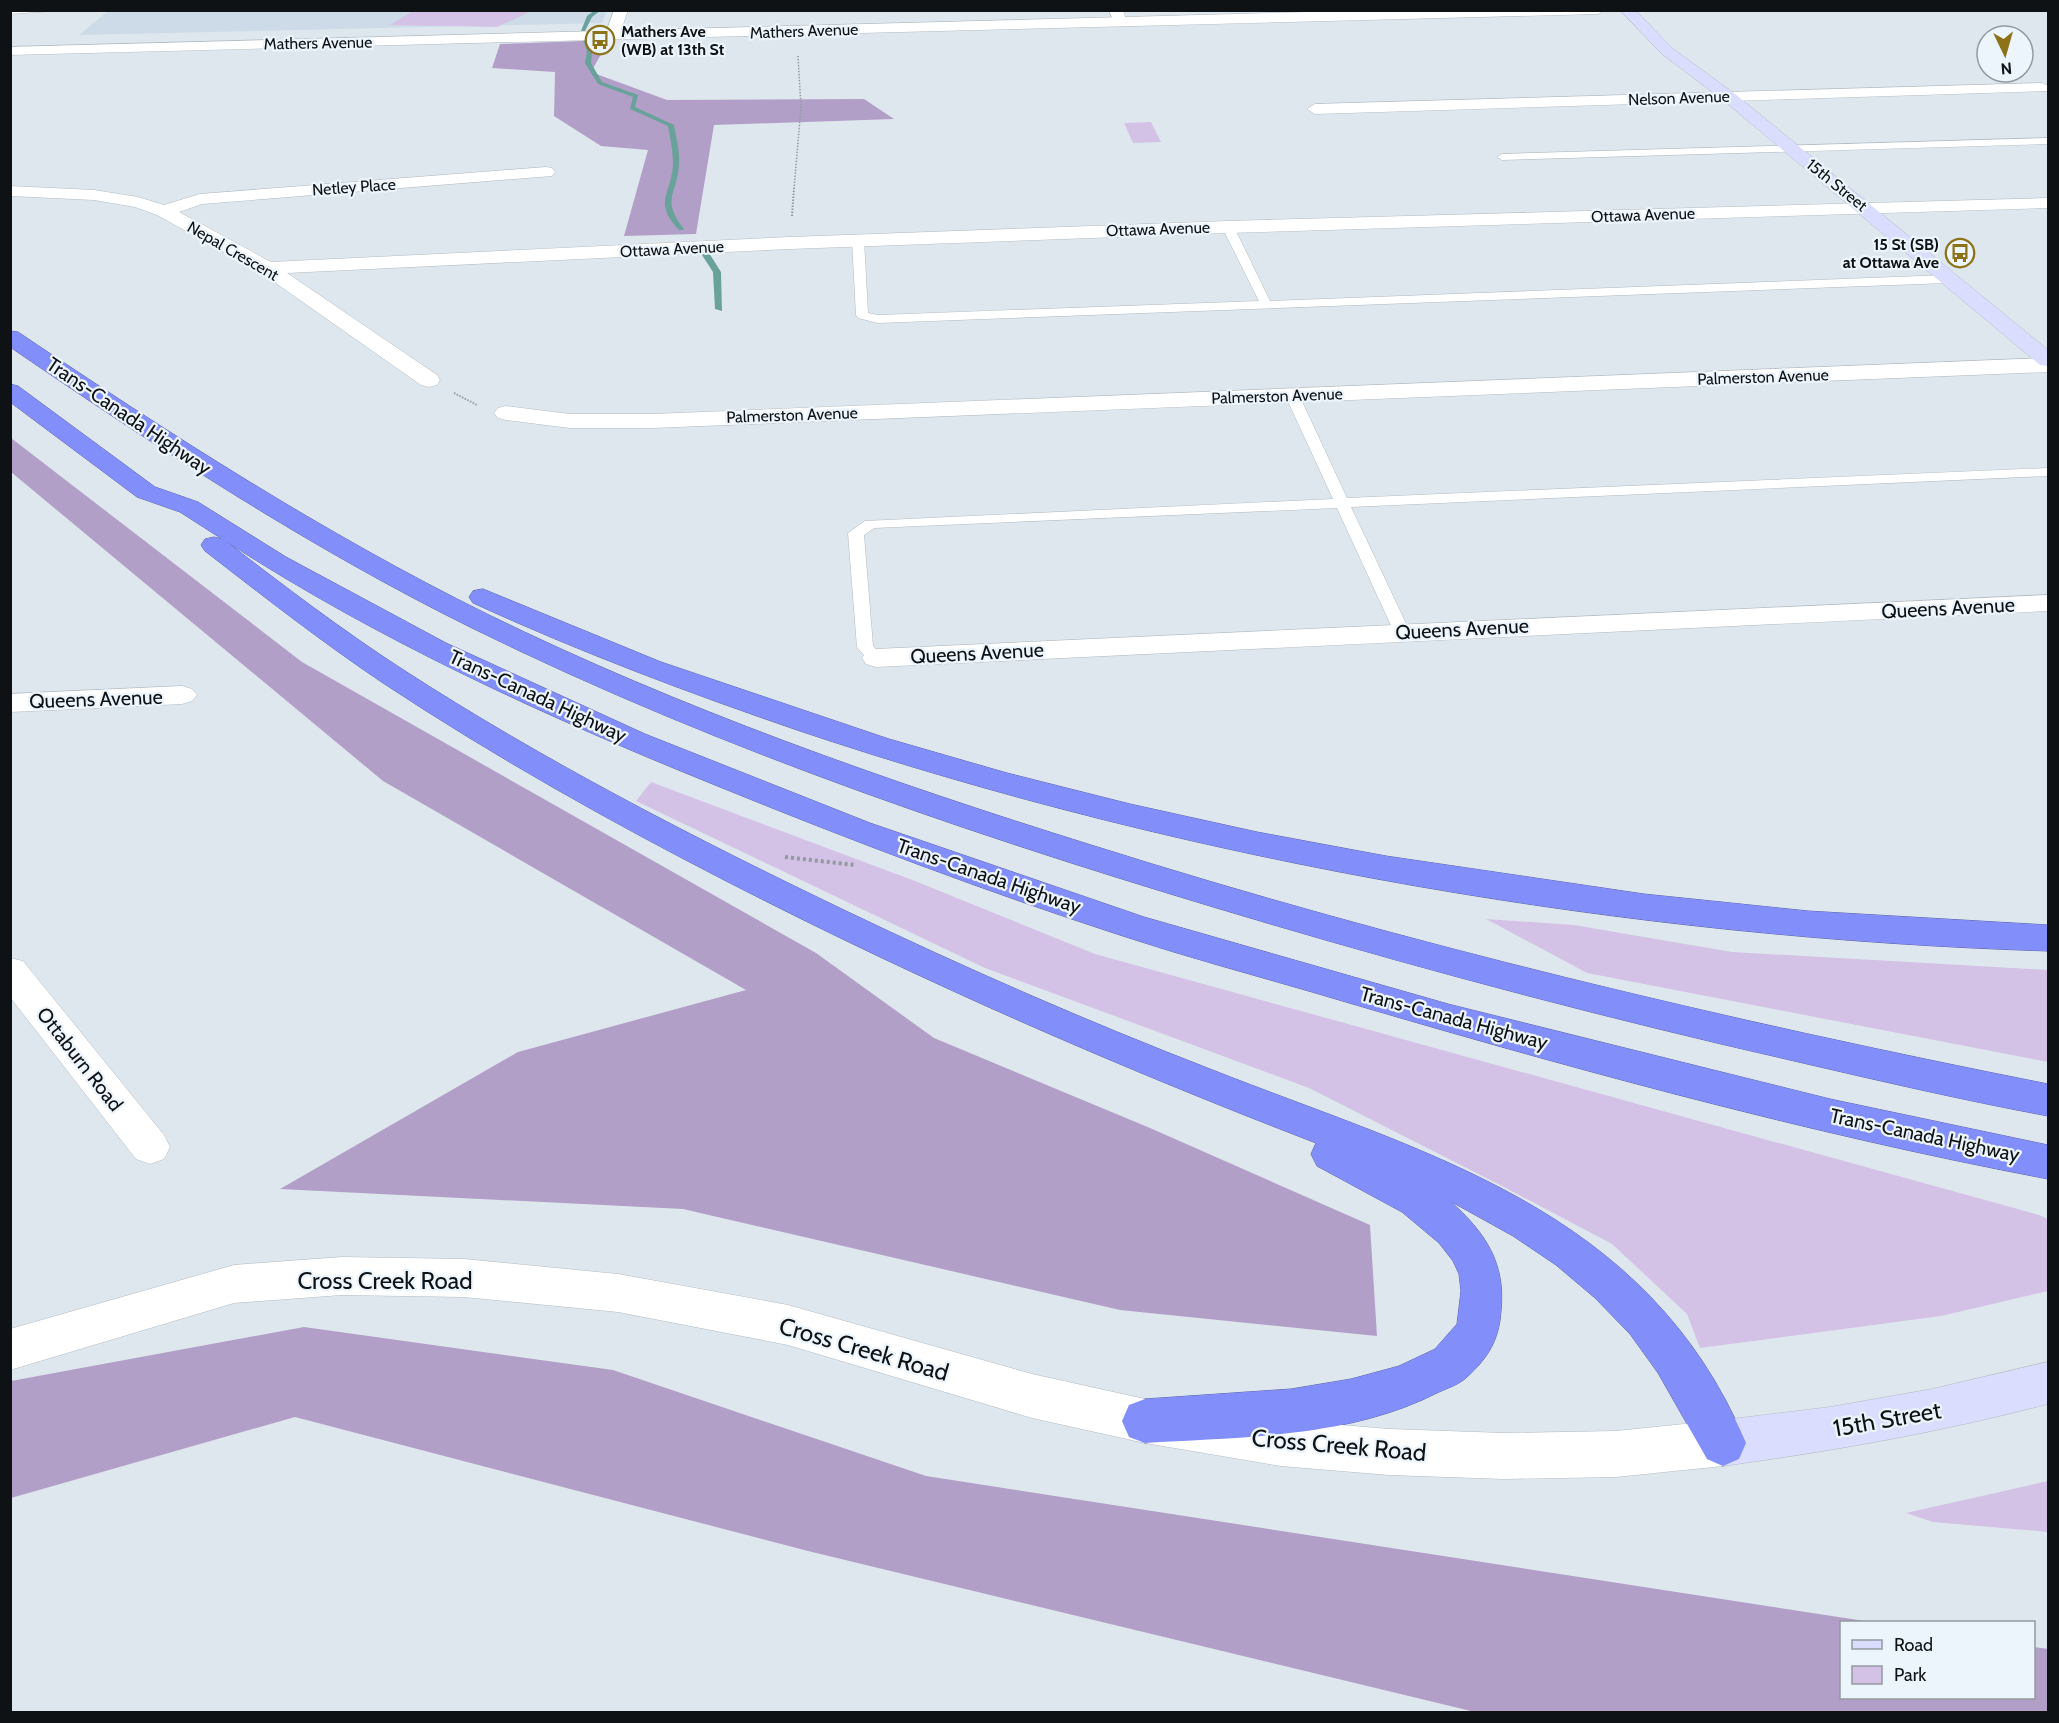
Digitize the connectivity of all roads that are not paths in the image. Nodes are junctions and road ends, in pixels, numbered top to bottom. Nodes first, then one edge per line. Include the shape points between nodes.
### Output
1 (63, 10) edge
2 (621, 10) edge
3 (1598, 10) edge
4 (1627, 10) edge
5 (10, 12) edge
6 (1118, 15) edge
7 (612, 36) junction
8 (10, 51) edge
9 (2042, 88) dead end
10 (1729, 97) junction
11 (1315, 109) dead end
12 (2049, 141) edge
13 (1792, 148) junction
14 (1502, 158) dead end
15 (546, 172) dead end
16 (10, 191) edge
17 (2049, 203) edge
18 (1867, 209) junction
19 (164, 211) junction
20 (1228, 227) junction
21 (858, 240) junction
22 (267, 268) junction
23 (1947, 279) junction
24 (1266, 304) junction
25 (10, 338) edge
26 (2049, 360) edge
27 (2049, 365) edge
28 (429, 380) road end
29 (10, 391) edge
30 (1292, 395) junction
31 (506, 413) road end
32 (144, 428) junction
33 (2049, 472) edge
34 (146, 492) junction
35 (1341, 501) junction
36 (2049, 603) edge
37 (1402, 632) junction
38 (876, 658) joint
39 (182, 695) dead end
40 (10, 703) edge
41 (2049, 938) edge
42 (10, 971) edge
43 (1159, 1066) junction
44 (2049, 1100) edge
45 (150, 1148) dead end
46 (2049, 1162) edge
47 (10, 1350) edge
48 (2049, 1383) edge
49 (1145, 1421) junction
50 (1723, 1443) junction

1 - 5 lane
2 - 7 street
3 - 6 street, Mathers Avenue
4 - 10 main road, 15th Street via 1667,51
6 - 7 street, Mathers Avenue
7 - 8 street, Mathers Avenue
9 - 10 street, Nelson Avenue
10 - 11 street, Nelson Avenue
10 - 13 main road, 15th Street
12 - 13 lane
13 - 14 lane
13 - 18 main road, 15th Street
15 - 19 street, Netley Place via 200,199
16 - 19 street, Nepal Crescent via 94,195
17 - 18 street, Ottawa Avenue
18 - 20 street, Ottawa Avenue
18 - 23 main road, 15th Street
19 - 22 street, Nepal Crescent
20 - 21 street, Ottawa Avenue
20 - 24 lane
21 - 22 street, Ottawa Avenue
21 - 24 lane via 862,315 878,319
22 - 28 street, Nepal Crescent
23 - 24 lane
23 - 26 main road, 15th Street
25 - 32 highway, Trans-Canada Highway
27 - 30 street, Palmerston Avenue
29 - 34 highway, Trans-Canada Highway
30 - 31 street, Palmerston Avenue via 653,421 570,421
30 - 35 lane
32 - 41 highway via 426,570 592,646 809,725 1065,801 1336,860 1485,885 1778,921
32 - 44 highway, Trans-Canada Highway via 324,539 481,621 675,707 894,792 1161,880 1310,924 1646,1012
33 - 35 lane
34 - 43 highway via 320,626 395,678 580,789 890,947 1004,1001
34 - 46 highway, Trans-Canada Highway via 189,507 354,606 527,693 746,787 997,880 1136,927 1448,1018 1797,1107
35 - 37 lane
35 - 38 lane via 870,524 856,533 865,647
36 - 37 street, Queens Avenue
37 - 38 street, Queens Avenue
39 - 40 street, Queens Avenue
42 - 45 street, Ottaburn Road
43 - 49 highway via 1382,1179 1430,1209 1460,1237 1478,1268 1485,1302 1478,1334 1458,1358 1427,1379 1385,1394 1328,1407
43 - 50 highway via 1396,1159 1511,1213 1565,1246 1610,1284 1652,1328 1687,1376
47 - 49 street, Cross Creek Road via 234,1284 342,1276 464,1278 618,1293 788,1325 1032,1396
48 - 50 main road, 15th Street via 1921,1413
49 - 50 street, Cross Creek Road via 1281,1443 1389,1452 1616,1454

